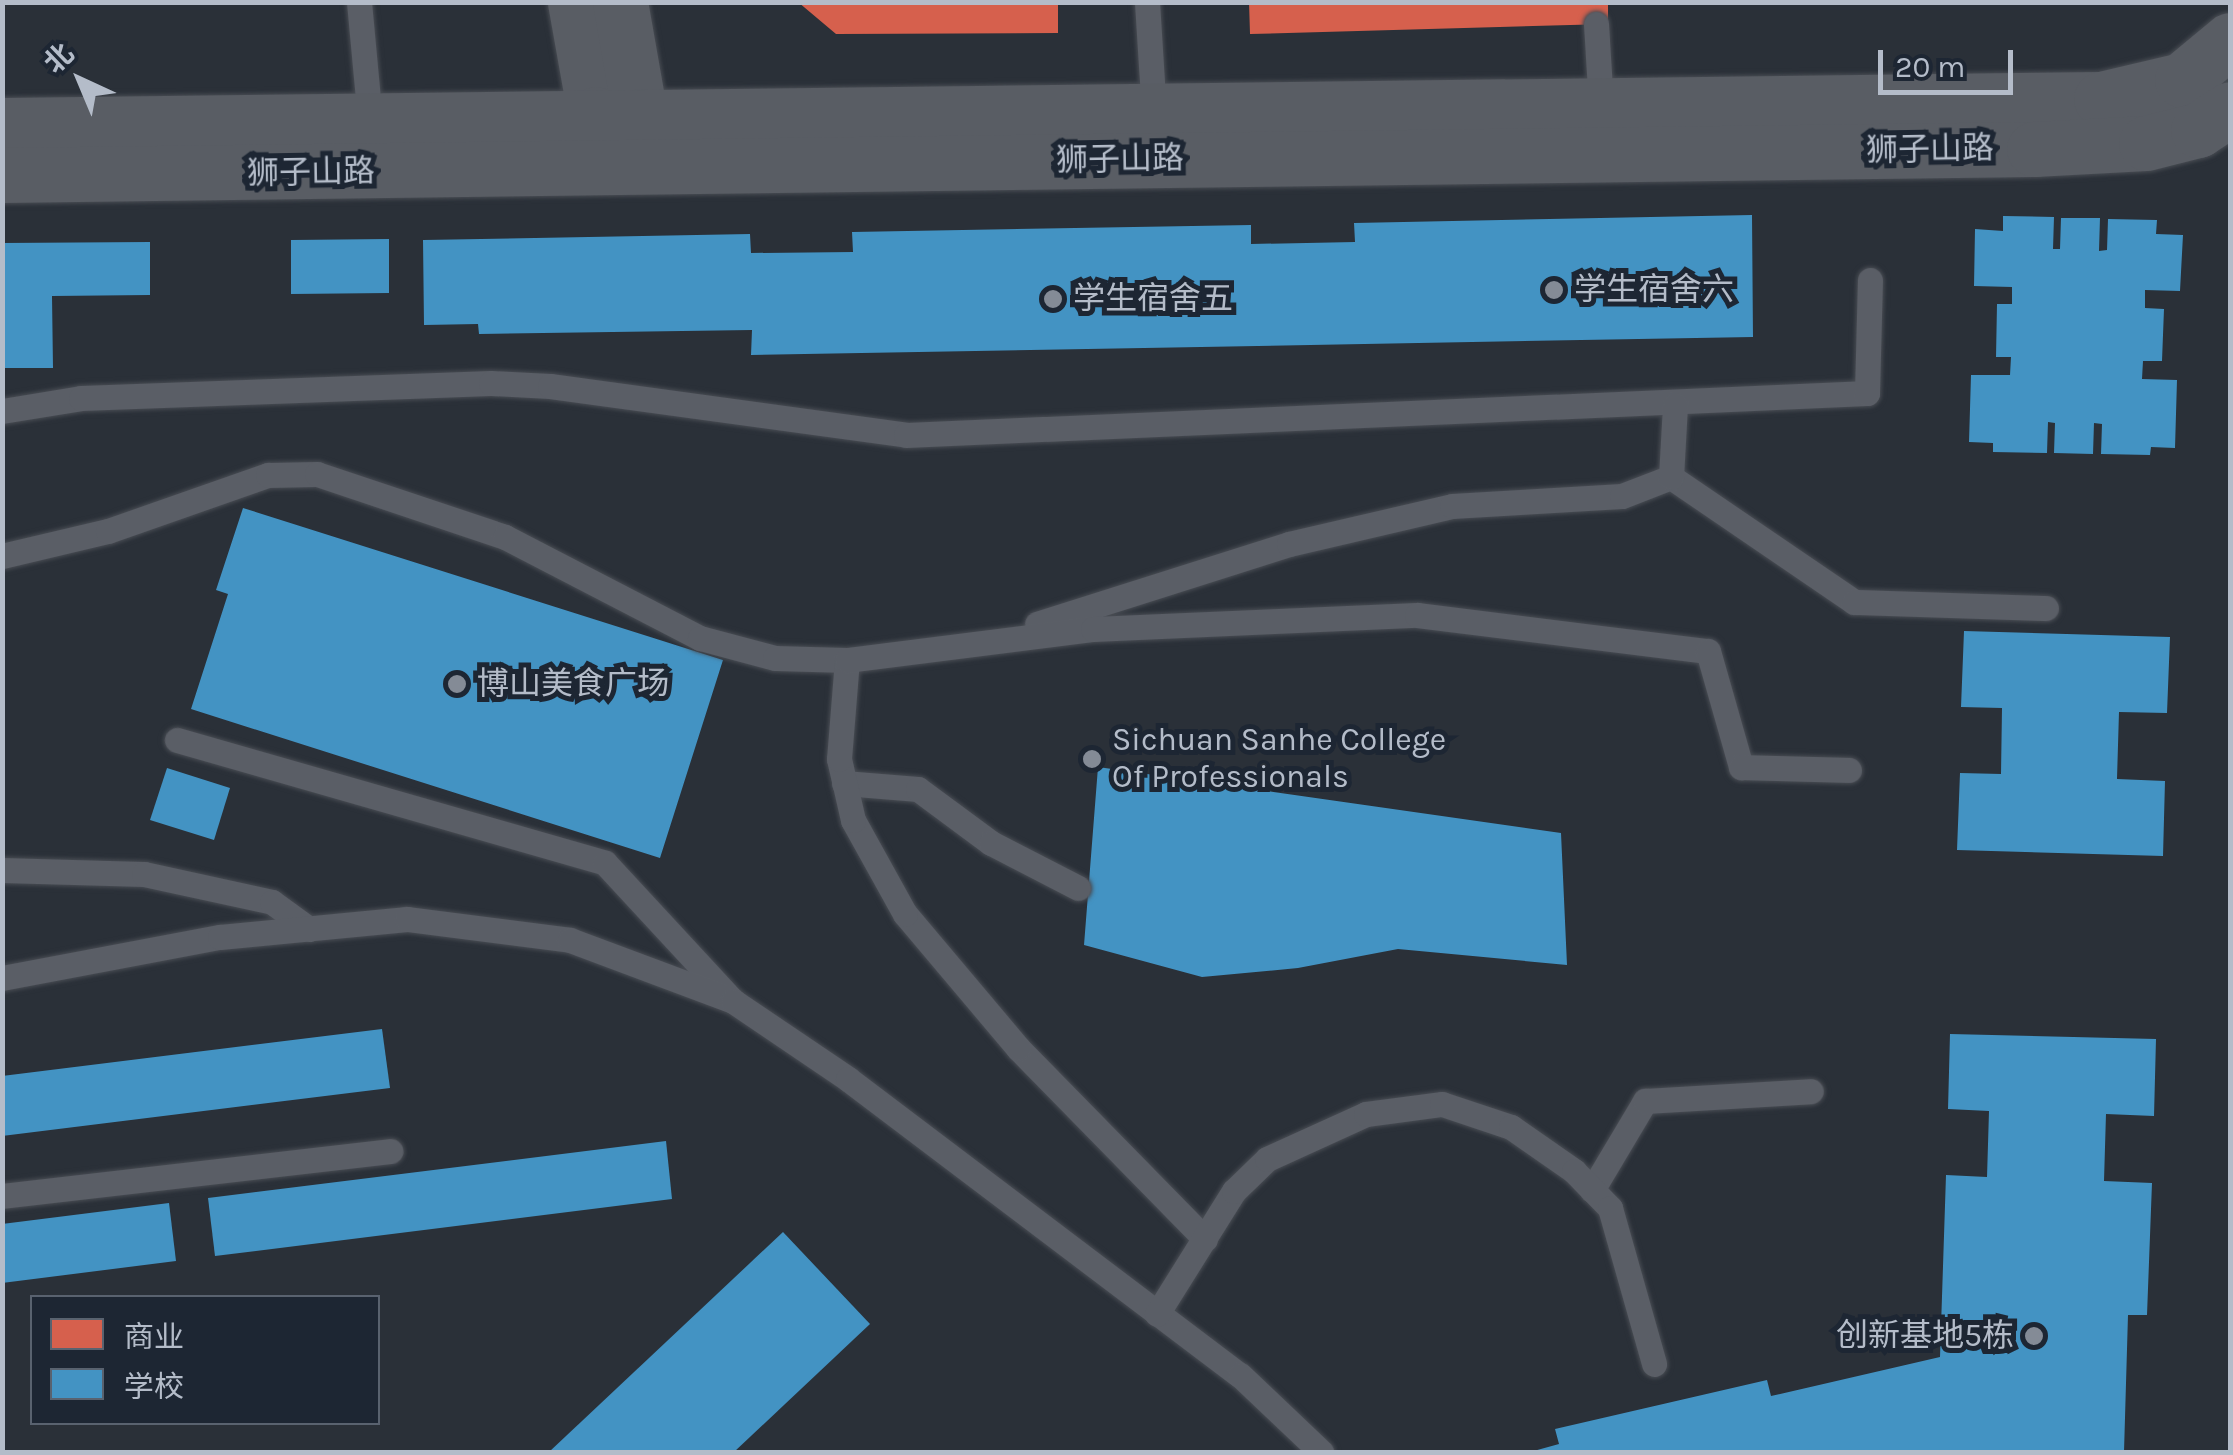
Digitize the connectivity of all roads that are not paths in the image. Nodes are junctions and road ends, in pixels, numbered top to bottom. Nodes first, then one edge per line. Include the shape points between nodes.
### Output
1 (359, 2) edge
2 (575, 2) edge
3 (620, 2) edge
4 (1147, 2) edge
5 (1596, 24) dead end
6 (2227, 44) edge
7 (1601, 104) junction
8 (2230, 110) edge
9 (370, 121) junction
10 (2, 125) edge
11 (620, 132) junction
12 (1156, 135) junction
13 (2, 176) edge
14 (1870, 280) dead end
15 (1675, 405) junction
16 (2, 411) edge
17 (1671, 478) junction
18 (2, 556) edge
19 (2046, 608) dead end
20 (975, 644) junction
21 (847, 660) junction
22 (177, 740) dead end
23 (1849, 770) dead end
24 (844, 783) junction
25 (2, 870) edge
26 (1078, 888) dead end
27 (309, 928) junction
28 (2, 978) edge
29 (733, 1001) junction
30 (1811, 1091) dead end
31 (390, 1151) dead end
32 (1592, 1190) junction
33 (2, 1196) edge
34 (1204, 1239) junction
35 (1157, 1314) junction
36 (1654, 1364) dead end
37 (1321, 1452) edge

1 - 9 lane
2 - 11 street
3 - 11 street
4 - 12 lane
5 - 7 lane
6 - 7 street, 狮子山路 via 2204,68 2158,91 2101,99
7 - 12 street, 狮子山路
8 - 12 street, 狮子山路 via 2198,130 2146,143 2034,149
9 - 10 street, 狮子山路
9 - 11 street, 狮子山路
11 - 12 street, 狮子山路
11 - 13 street, 狮子山路
14 - 15 lane via 1867,393
15 - 16 lane via 906,435 492,383 82,398
15 - 17 lane
17 - 19 lane via 1854,602
17 - 20 lane via 1622,496 1452,506 1290,544
18 - 21 lane via 108,531 268,475 317,474 504,537 700,638 774,658
20 - 21 lane
20 - 23 lane via 1094,630 1417,615 1708,651 1741,766
21 - 24 lane via 839,759
22 - 29 lane via 604,863
24 - 26 lane via 918,788 992,843
24 - 34 lane via 853,820 905,914 1018,1048
25 - 27 lane via 144,874 272,902
27 - 28 lane via 220,937
27 - 29 lane via 407,918 570,940
29 - 35 lane via 848,1079
30 - 32 lane via 1645,1101
31 - 33 lane
32 - 34 lane via 1511,1127 1442,1104 1366,1114 1266,1159 1234,1192
32 - 36 lane via 1610,1208
34 - 35 lane
35 - 37 lane via 1240,1375

